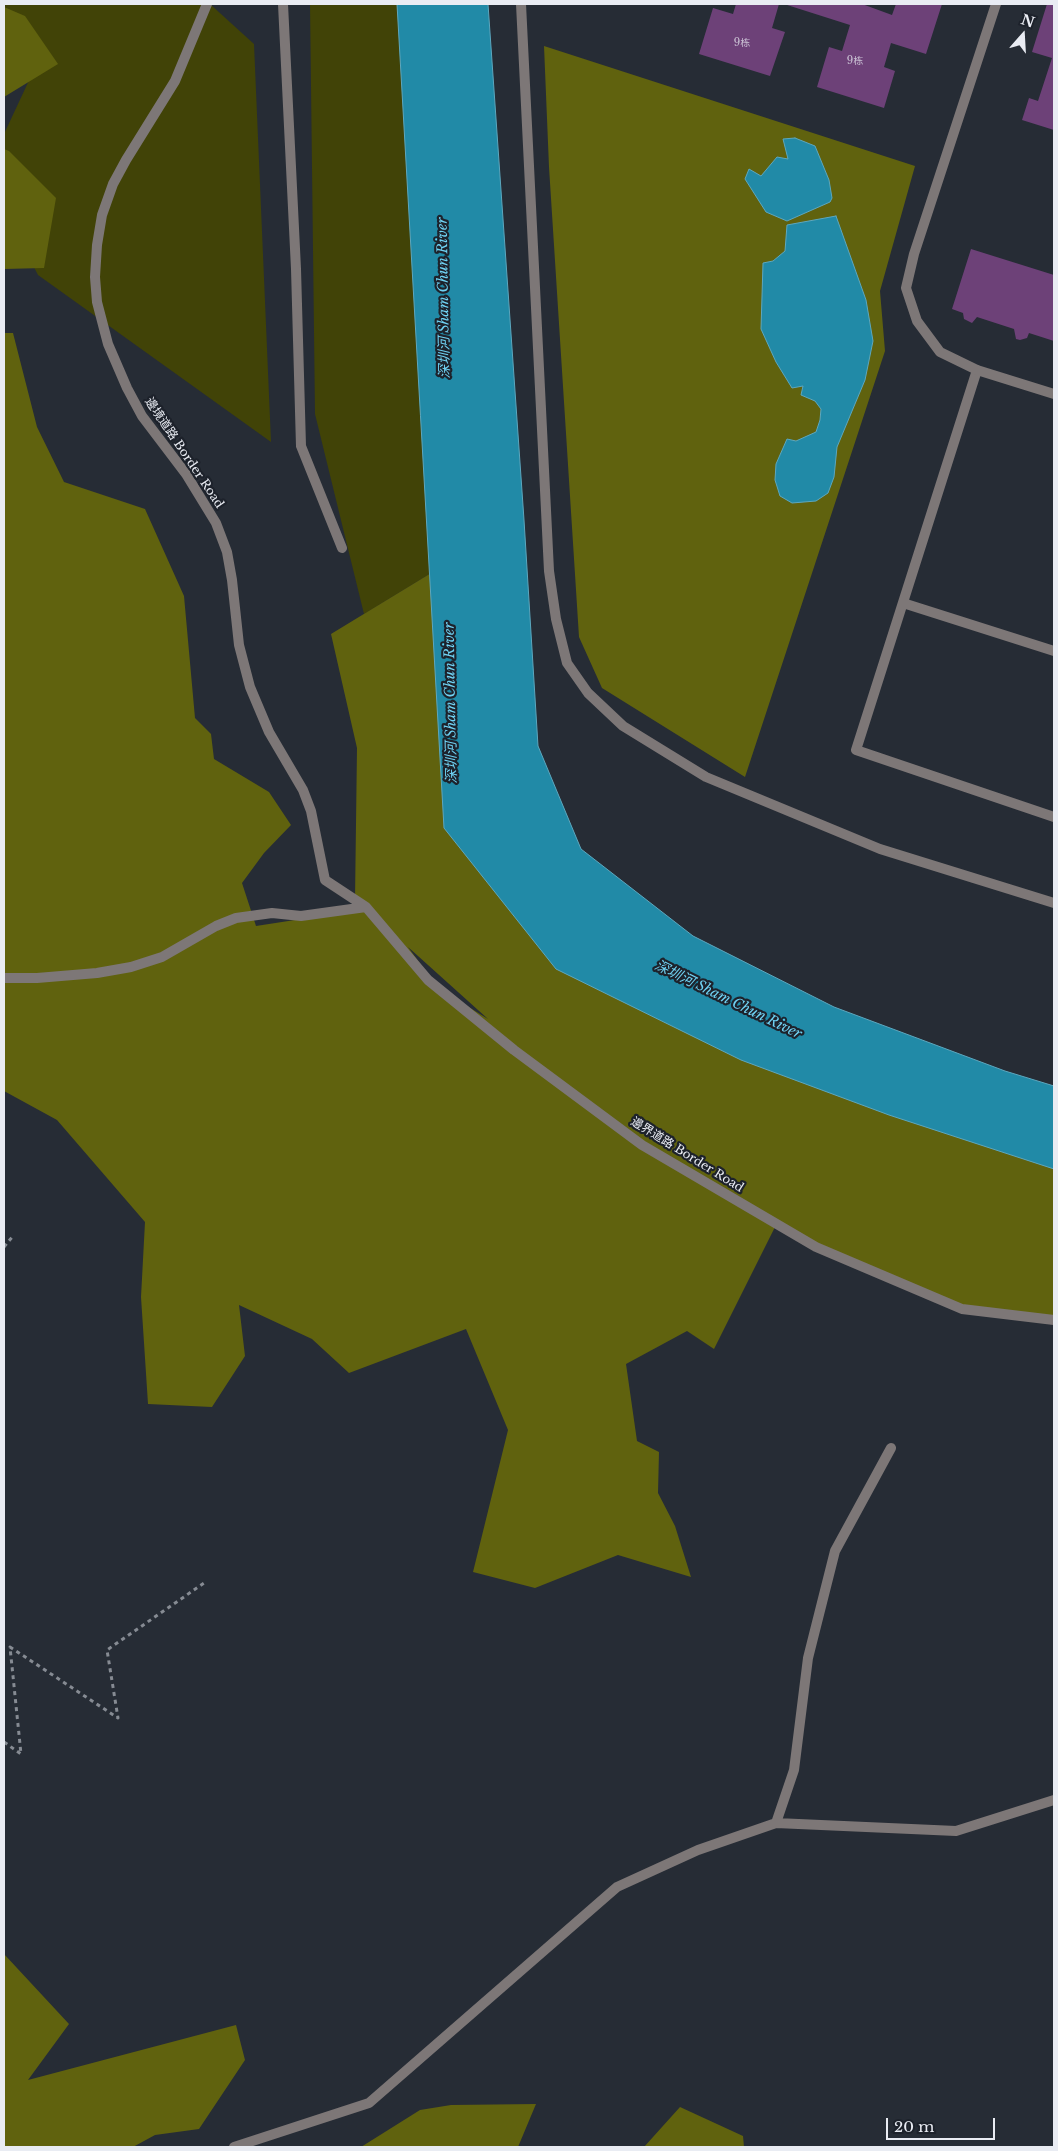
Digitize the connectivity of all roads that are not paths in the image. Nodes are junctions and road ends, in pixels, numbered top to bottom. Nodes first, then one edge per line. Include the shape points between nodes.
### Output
1 (207, 4) edge
2 (283, 4) edge
3 (521, 4) edge
4 (996, 4) edge
5 (977, 370) junction
6 (1054, 394) edge
7 (342, 548) dead end
8 (903, 603) junction
9 (1054, 650) edge
10 (1054, 818) edge
11 (1054, 903) edge
12 (366, 907) junction
13 (4, 978) edge
14 (1054, 1320) edge
15 (891, 1448) dead end
16 (1054, 1800) edge
17 (776, 1823) junction
18 (234, 2147) edge

1 - 12 street, 邊境道路 Border Road via 175,81 113,184 102,215 97,245 95,277 98,302 108,344 126,388 216,523 227,552 239,645 250,688 269,732 303,790 311,811 325,880
2 - 7 street via 296,269 300,446
3 - 11 street via 549,571 567,663 588,693 623,726 706,777 880,849
4 - 5 street via 914,254 906,288 917,321 940,352
5 - 6 street
5 - 8 street
8 - 9 street
8 - 10 street via 856,750
12 - 13 street via 301,916 272,913 236,918 162,957 130,967 98,973
12 - 14 street, 邊界道路 Border Road via 428,980 514,1050 642,1145 834,1255 962,1309
15 - 17 street via 835,1551 808,1658 794,1770
16 - 17 street via 956,1831
17 - 18 street via 698,1850 617,1887 369,2102

